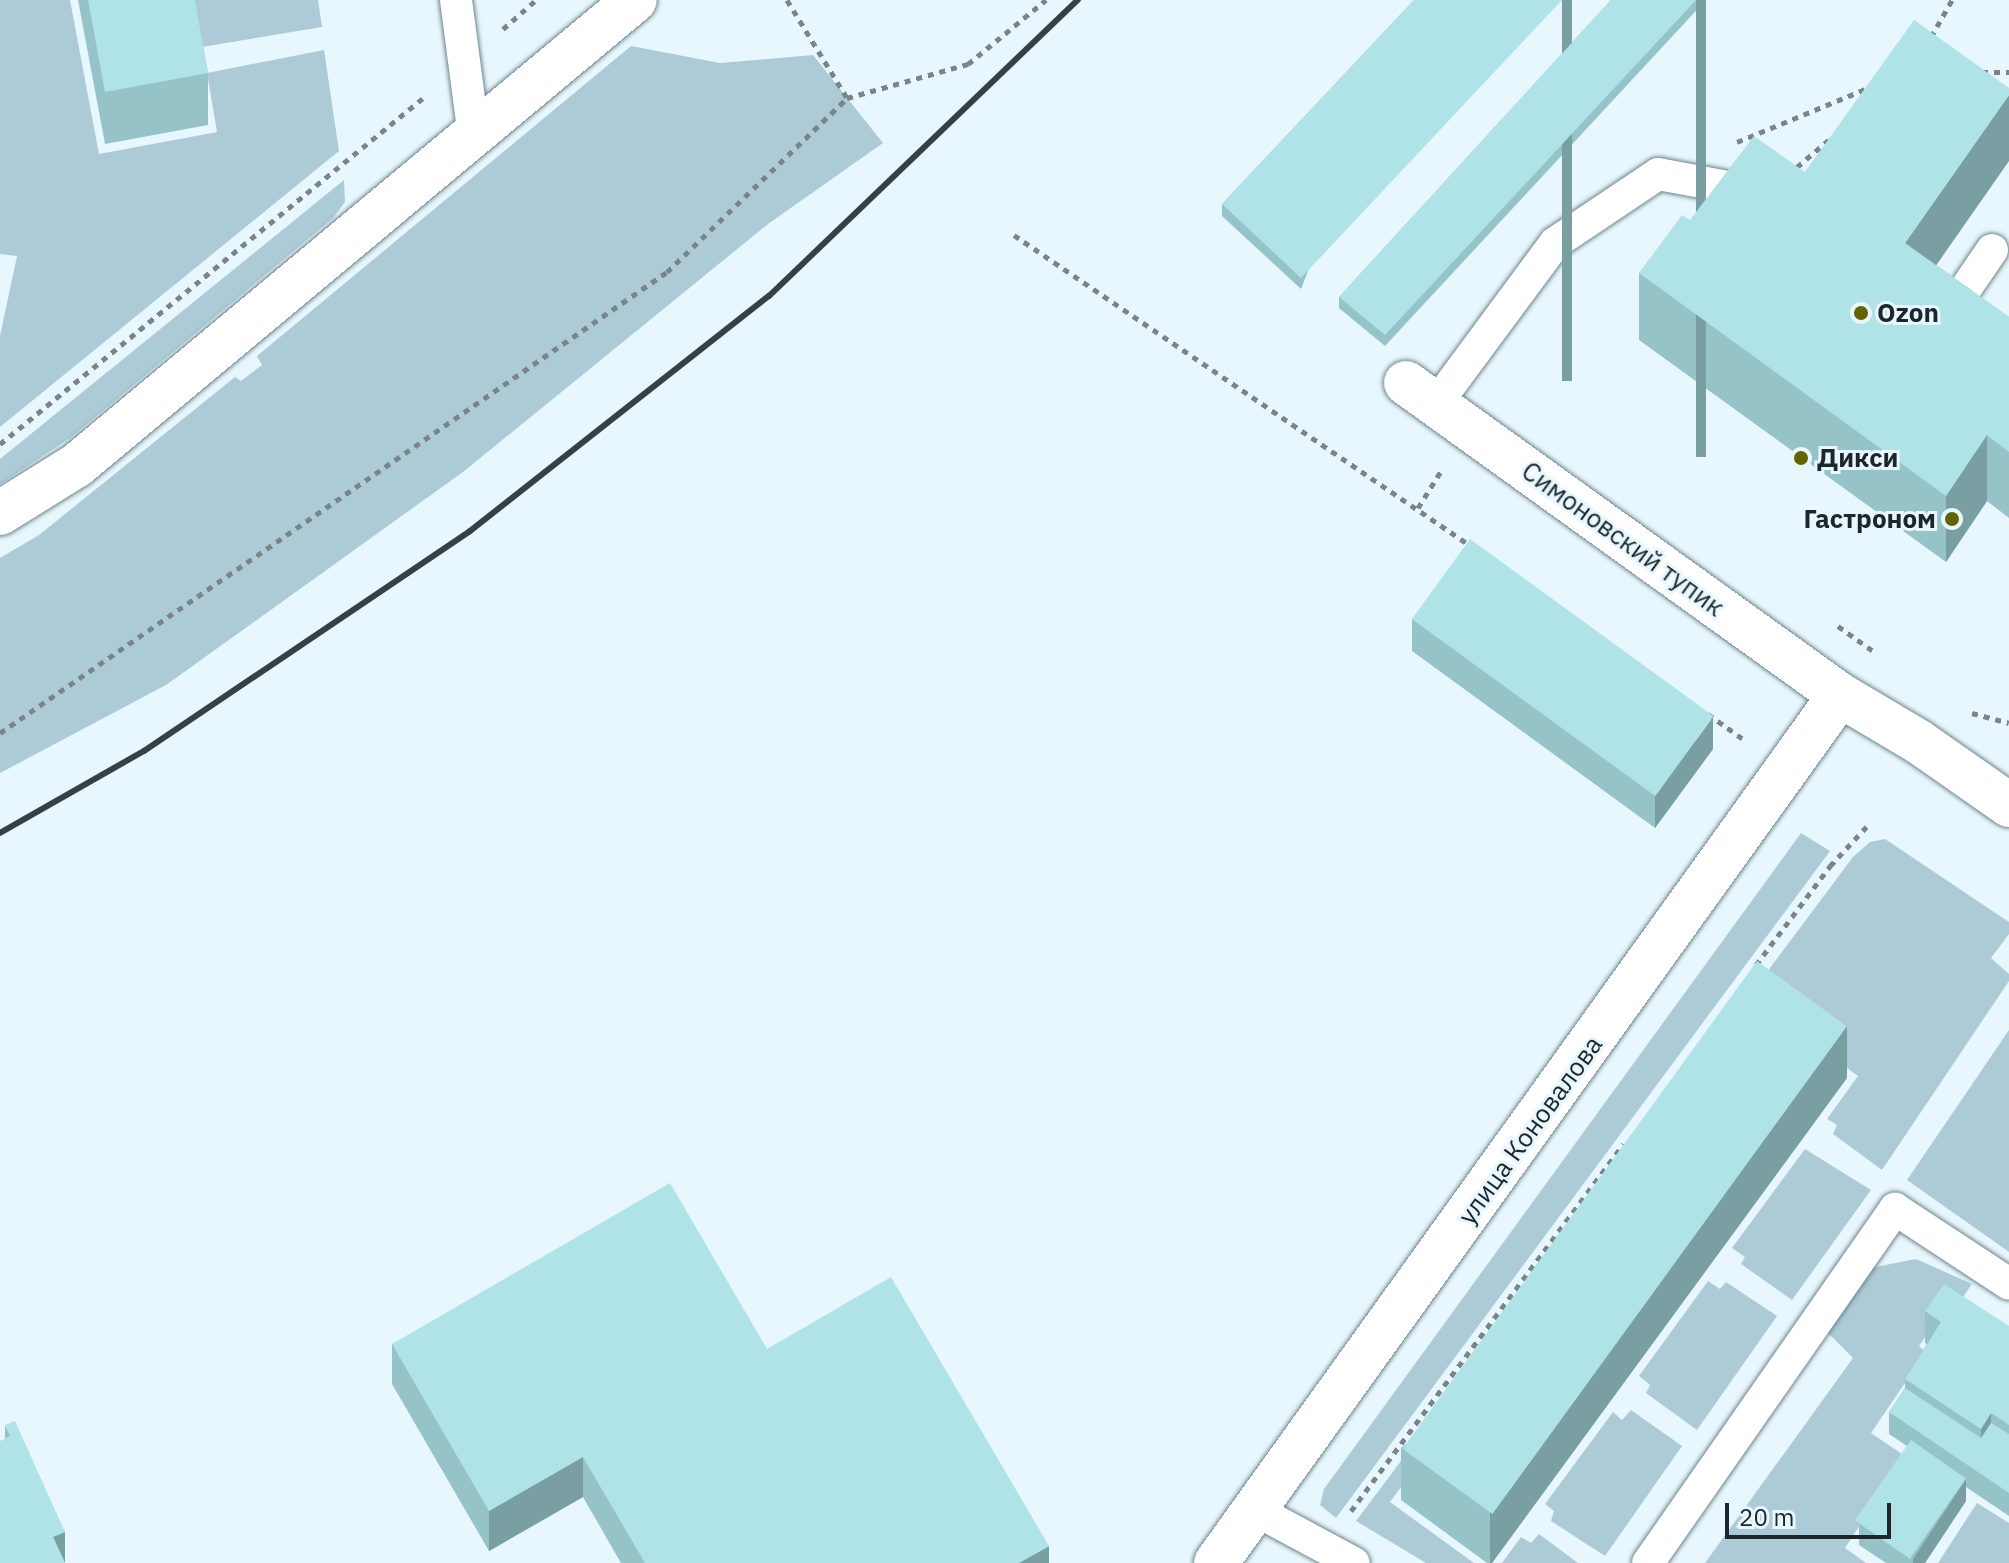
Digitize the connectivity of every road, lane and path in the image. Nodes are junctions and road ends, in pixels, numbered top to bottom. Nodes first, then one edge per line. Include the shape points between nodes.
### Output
1 (456, 0) edge
2 (536, 0) edge
3 (635, 0) edge
4 (787, 0) edge
5 (1046, 0) edge
6 (1952, 0) edge
7 (1926, 47) edge
8 (464, 63) junction
9 (1968, 72) edge
10 (2009, 72) edge
11 (1884, 82) edge
12 (847, 98) junction
13 (1844, 128) edge
14 (474, 136) junction
15 (1729, 145) dead end
16 (1763, 194) joint
17 (1014, 235) dead end
18 (1992, 250) dead end
19 (2009, 359) edge
20 (1421, 394) joint
21 (0, 444) edge
22 (0, 513) edge
23 (1483, 554) edge
24 (1840, 695) junction
25 (1957, 707) dead end
26 (1704, 711) edge
27 (2009, 723) edge
28 (0, 733) edge
29 (1743, 739) dead end
30 (2009, 805) edge
31 (1870, 823) dead end
32 (1746, 979) edge
33 (1633, 1131) edge
34 (2009, 1284) edge
35 (1255, 1510) junction
36 (1343, 1522) dead end
37 (1216, 1563) edge
38 (1354, 1563) edge
39 (1648, 1563) edge

1 - 8 lane
2 - 8 path
3 - 14 street
4 - 12 path
5 - 12 path via 968,64
6 - 7 path
8 - 14 lane
8 - 21 path
9 - 10 path
11 - 15 path
12 - 28 path via 667,272
13 - 16 path
14 - 22 street via 77,465
16 - 20 lane via 1658,174 1555,243
17 - 23 path
18 - 19 lane via 1947,316
20 - 24 street, Симоновский тупик
24 - 30 street, Симоновский тупик
24 - 35 street, улица Коновалова
25 - 27 path
26 - 29 path
31 - 32 path via 1830,866
33 - 36 path
34 - 39 lane via 1895,1209
35 - 37 street, улица Коновалова
35 - 38 lane

